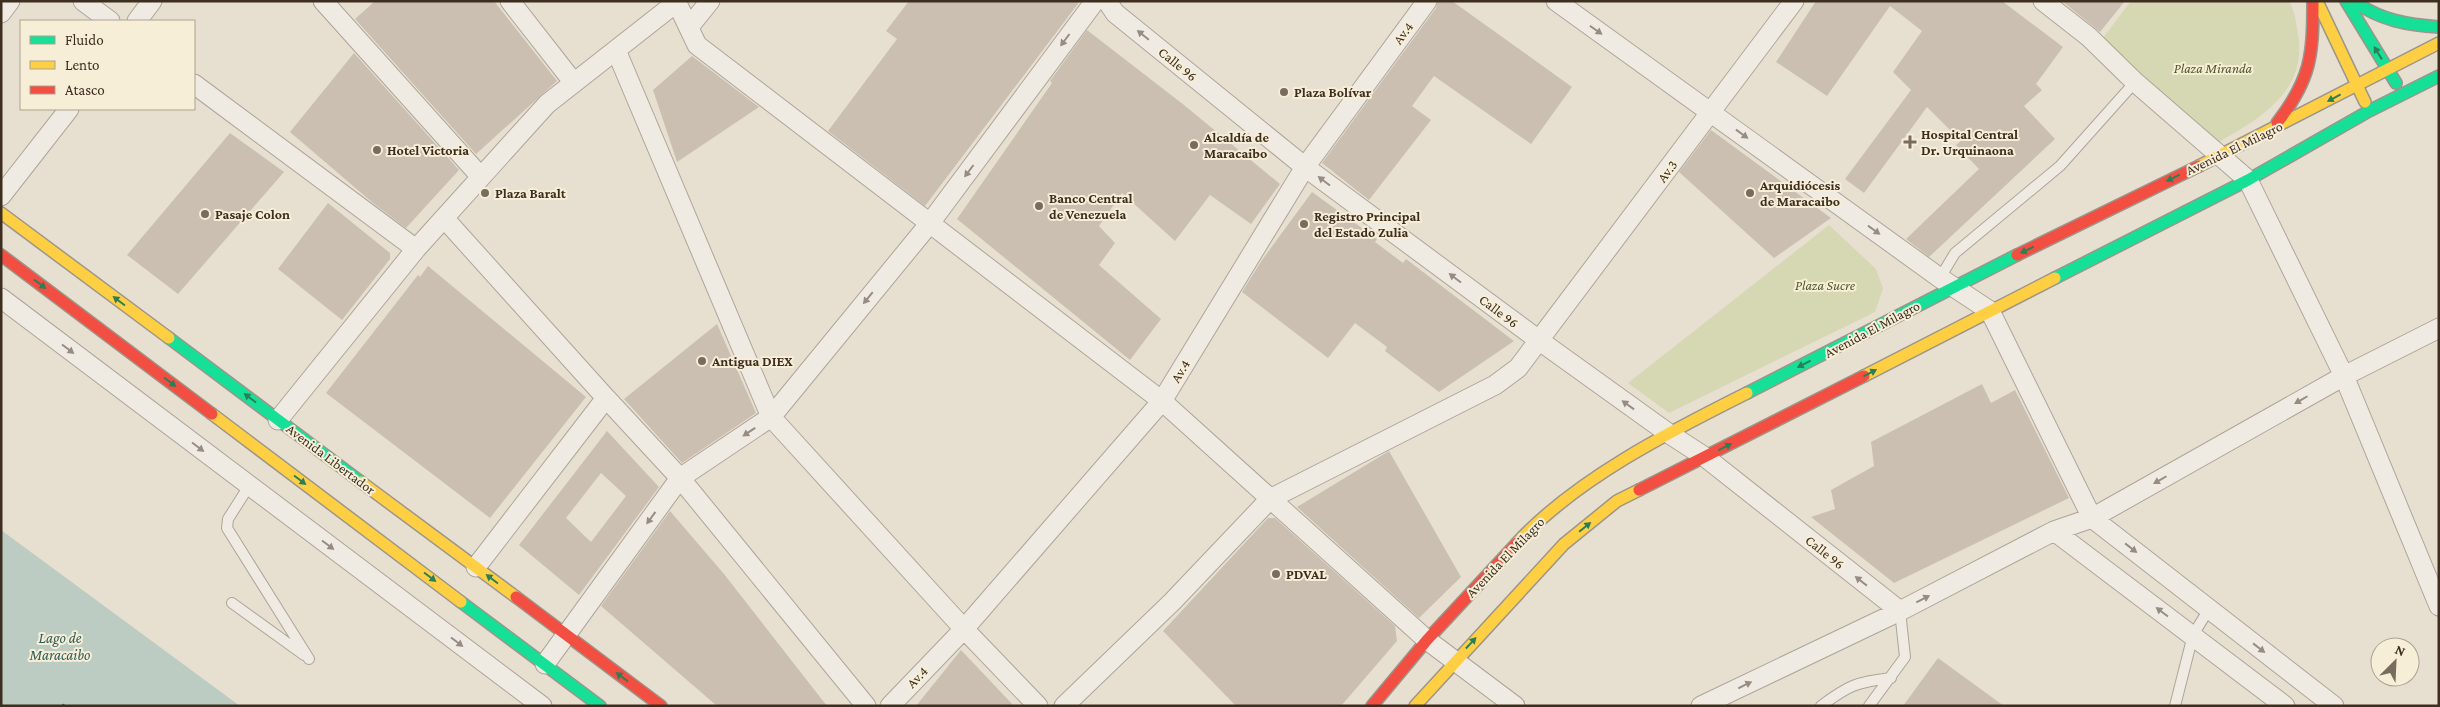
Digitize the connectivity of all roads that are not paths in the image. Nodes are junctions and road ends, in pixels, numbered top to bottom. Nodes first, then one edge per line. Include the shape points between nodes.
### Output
1 (10, 1) edge
2 (83, 1) edge
3 (152, 1) edge
4 (323, 1) edge
5 (510, 1) edge
6 (710, 1) edge
7 (1094, 1) edge
8 (1107, 1) edge
9 (1427, 1) edge
10 (1556, 1) edge
11 (1794, 1) edge
12 (2043, 1) edge
13 (2313, 1) edge
14 (2318, 1) edge
15 (2346, 1) edge
16 (2354, 1) edge
17 (677, 2) edge
18 (1, 13) edge
19 (109, 20) edge
20 (138, 20) edge
21 (689, 27) junction
22 (2439, 27) edge
23 (2439, 43) edge
24 (616, 50) junction
25 (2389, 69) junction
26 (2439, 76) edge
27 (2135, 82) junction
28 (574, 83) junction
29 (195, 85) edge
30 (2356, 86) junction
31 (2402, 95) junction
32 (68, 110) edge
33 (2369, 111) junction
34 (1711, 112) junction
35 (2269, 132) junction
36 (2219, 156) junction
37 (1304, 167) junction
38 (481, 177) junction
39 (2248, 180) junction
40 (1, 196) edge
41 (1, 213) edge
42 (444, 218) junction
43 (930, 223) junction
44 (416, 249) junction
45 (1, 255) edge
46 (1946, 282) junction
47 (1, 298) edge
48 (1990, 311) junction
49 (2439, 328) edge
50 (1540, 341) junction
51 (2344, 376) junction
52 (606, 398) junction
53 (1162, 401) junction
54 (771, 417) junction
55 (278, 420) junction
56 (1668, 433) junction
57 (1705, 457) junction
58 (680, 478) junction
59 (249, 486) junction
60 (1270, 499) junction
61 (2092, 518) junction
62 (2054, 531) junction
63 (476, 567) junction
64 (232, 603) dead end
65 (2439, 606) edge
66 (2209, 609) junction
67 (1900, 611) junction
68 (964, 629) junction
69 (565, 634) junction
70 (2193, 635) junction
71 (1427, 640) junction
72 (1454, 662) junction
73 (545, 664) junction
74 (1891, 678) junction
75 (542, 706) edge
76 (600, 706) edge
77 (661, 706) edge
78 (866, 706) edge
79 (890, 706) edge
80 (1038, 706) edge
81 (1064, 706) edge
82 (1372, 706) edge
83 (1415, 706) edge
84 (1515, 706) edge
85 (1701, 706) edge
86 (1822, 706) edge
87 (1869, 706) edge
88 (2174, 706) edge
89 (2284, 706) edge
90 (2334, 706) edge

1 - 18 street
2 - 19 street
3 - 20 street
4 - 38 street
5 - 28 street
6 - 21 street
7 -> 43 street
37 -> 8 street, Calle 96 via 1115,13
9 - 37 street, Av.4
10 -> 34 street
11 - 34 street, Av.3
12 - 27 street via 2089,37
13 - 35 main road via 2309,73 2296,100
14 - 30 main road
25 -> 15 main road
16 - 22 main road via 2363,9 2400,22
17 - 21 street
17 - 24 street
21 - 43 street via 697,45
23 - 25 main road, Avenida El Milagro
24 - 28 street
24 - 54 street
25 - 30 main road, Avenida El Milagro
25 - 31 main road
26 - 31 main road
27 - 36 street
27 - 46 lane via 2060,166 1955,253
28 - 38 street via 547,104
29 - 44 street
30 - 33 main road
30 -> 35 main road, Avenida El Milagro
31 - 33 main road
32 - 40 street
33 - 39 main road
34 -> 46 street
34 - 50 street, Av.3
35 - 36 main road, Avenida El Milagro
36 - 39 street
36 -> 46 main road, Avenida El Milagro
50 -> 37 street, Calle 96
37 - 53 street, Av.4
38 - 42 street
39 - 48 main road
39 - 51 street
55 -> 41 main road, Avenida Libertador
42 - 44 street
42 - 52 street
43 - 53 street
43 -> 54 street
44 - 55 street
45 -> 73 main road
46 - 48 street
46 -> 56 main road, Avenida El Milagro via 1890,320
47 -> 59 street
57 -> 48 main road
48 - 61 street
49 - 51 street
56 -> 50 street, Calle 96
50 - 60 street, Av.3 via 1518,368 1494,385
51 -> 61 street
51 - 65 street
52 - 58 street
52 - 63 street
53 - 60 street
53 - 68 street, Av.4
54 -> 58 street
54 - 68 street
55 - 63 main road, Avenida Libertador
56 - 57 street, Calle 96
56 - 71 main road, Avenida El Milagro via 1538,520
67 -> 57 street, Calle 96
72 -> 57 main road via 1564,544 1617,501
58 -> 69 street
58 - 78 street
59 - 64 lane via 228,519 227,528 309,659
59 -> 75 street
60 - 71 street
60 - 81 street, Av.3 via 1172,602
61 - 62 street
61 -> 66 street
67 -> 62 street
70 -> 62 street
69 -> 63 main road, Avenida Libertador
66 - 70 lane
66 -> 90 street
67 - 74 lane via 1906,657
85 -> 67 street
68 - 79 street, Av.4
68 - 80 street
69 - 73 street
77 -> 69 main road, Avenida Libertador
70 - 88 lane
70 - 89 street
71 - 72 street
71 - 82 main road, Avenida El Milagro
72 - 83 main road
72 - 84 street
73 - 76 main road
74 - 86 lane via 1846,687
74 - 87 lane

